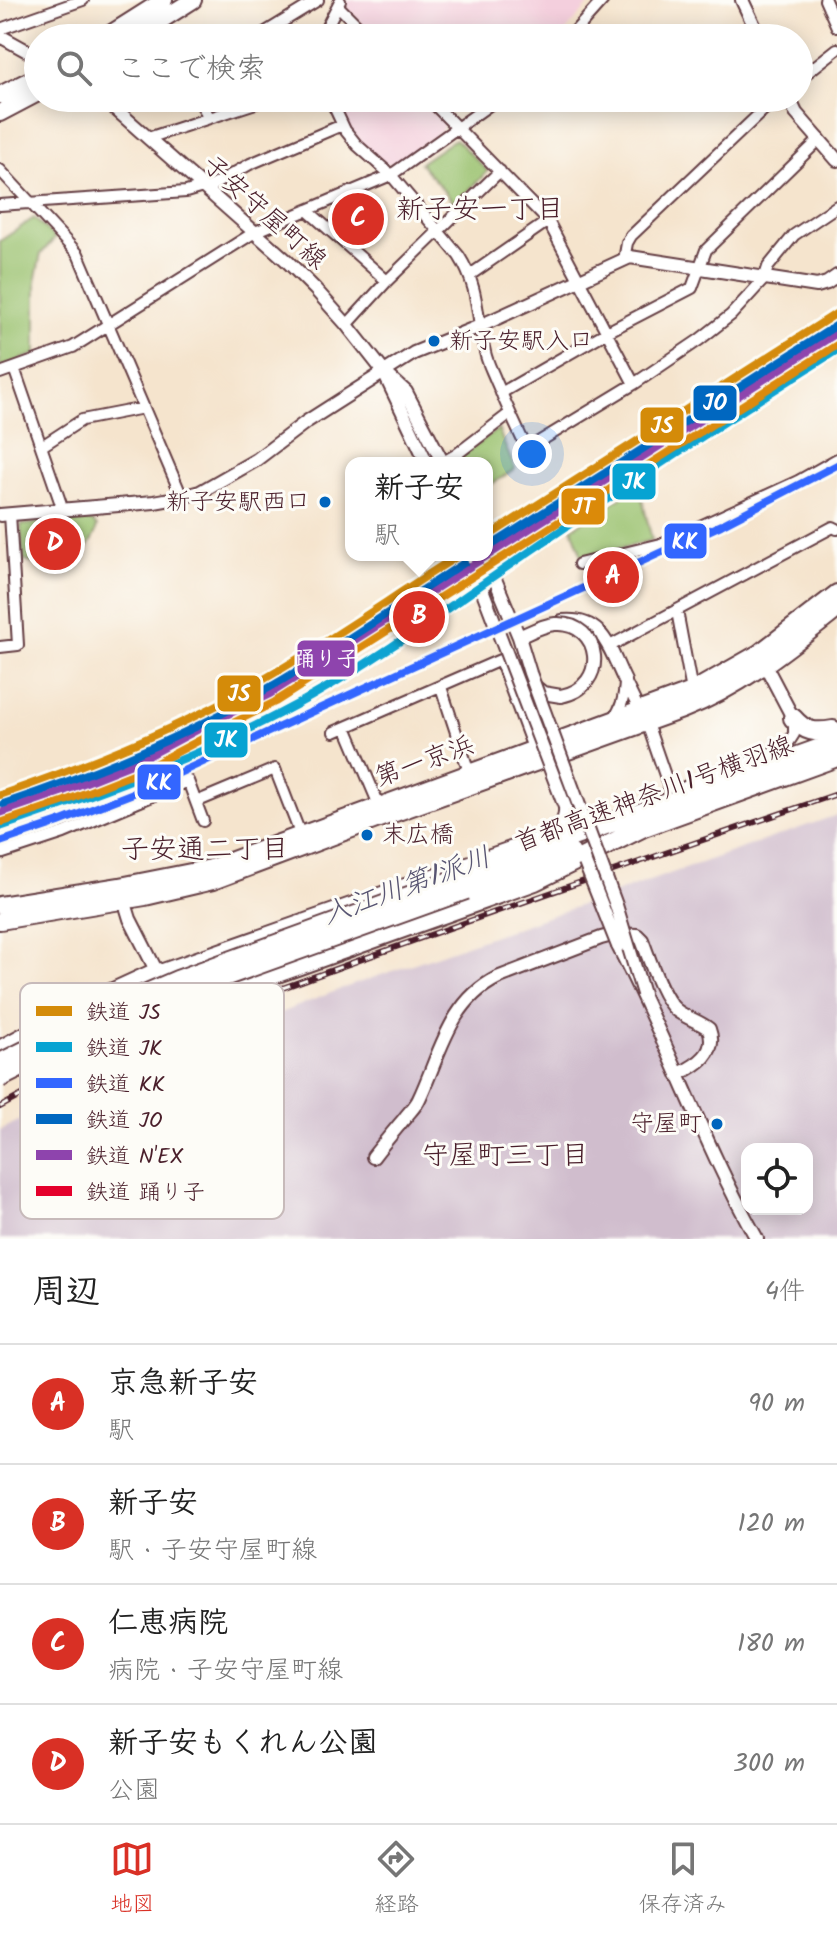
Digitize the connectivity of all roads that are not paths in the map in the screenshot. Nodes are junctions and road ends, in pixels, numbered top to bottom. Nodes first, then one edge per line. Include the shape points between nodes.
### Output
1 (83, 0) edge
2 (164, 0) edge
3 (193, 0) edge
4 (318, 0) edge
5 (603, 0) edge
6 (742, 0) edge
7 (825, 0) edge
8 (339, 3) edge
9 (149, 19) edge
10 (279, 24) edge
11 (328, 24) edge
12 (358, 24) edge
13 (582, 24) edge
14 (753, 24) edge
15 (837, 27) edge
16 (0, 29) edge
17 (0, 36) edge
18 (24, 49) edge
19 (837, 49) edge
20 (813, 68) edge
21 (24, 83) edge
22 (0, 95) edge
23 (24, 100) edge
24 (119, 112) edge
25 (206, 112) edge
26 (228, 112) edge
27 (336, 112) edge
28 (442, 112) edge
29 (479, 112) edge
30 (761, 112) edge
31 (796, 112) edge
32 (0, 113) edge
33 (210, 118) junction
34 (342, 125) junction
35 (457, 128) junction
36 (148, 138) junction
37 (820, 139) junction
38 (837, 160) edge
39 (0, 170) edge
40 (500, 171) junction
41 (391, 175) junction
42 (204, 188) junction
43 (29, 202) junction
44 (0, 205) edge
45 (837, 206) edge
46 (307, 210) junction
47 (548, 221) junction
48 (438, 231) junction
49 (255, 232) junction
50 (624, 260) junction
51 (698, 268) junction
52 (470, 275) junction
53 (837, 276) edge
54 (764, 279) junction
55 (580, 280) junction
56 (387, 281) junction
57 (347, 325) junction
58 (107, 326) junction
59 (480, 326) junction
60 (607, 332) junction
61 (14, 368) junction
62 (384, 372) junction
63 (0, 373) edge
64 (634, 384) junction
65 (501, 393) junction
66 (144, 408) junction
67 (509, 414) junction
68 (42, 446) junction
69 (424, 457) edge
70 (440, 457) edge
71 (452, 457) edge
72 (837, 459) edge
73 (182, 497) junction
74 (63, 510) junction
75 (5, 514) edge
76 (837, 529) edge
77 (471, 561) edge
78 (487, 561) edge
79 (579, 564) dead end
80 (837, 593) edge
81 (837, 610) edge
82 (677, 611) junction
83 (519, 637) junction
84 (0, 647) edge
85 (608, 647) junction
86 (762, 659) junction
87 (625, 681) junction
88 (441, 687) junction
89 (692, 691) junction
90 (642, 716) junction
91 (793, 718) junction
92 (613, 719) junction
93 (346, 727) junction
94 (334, 732) dead end
95 (836, 734) edge
96 (533, 748) junction
97 (785, 748) junction
98 (837, 757) edge
99 (837, 769) edge
100 (469, 772) junction
101 (669, 787) dead end
102 (196, 802) junction
103 (379, 805) junction
104 (565, 807) junction
105 (203, 821) dead end
106 (585, 823) junction
107 (608, 823) junction
108 (642, 828) junction
109 (553, 833) junction
110 (580, 835) junction
111 (302, 841) junction
112 (0, 854) edge
113 (592, 860) junction
114 (122, 893) junction
115 (0, 905) edge
116 (0, 921) edge
117 (149, 975) junction
118 (132, 983) edge
119 (156, 983) edge
120 (170, 983) edge
121 (206, 983) edge
122 (236, 983) edge
123 (249, 983) edge
124 (20, 1039) edge
125 (0, 1050) edge
126 (20, 1053) edge
127 (0, 1063) edge
128 (20, 1068) edge
129 (679, 1074) junction
130 (0, 1078) edge
131 (373, 1157) dead end
132 (735, 1201) junction
133 (747, 1239) edge
134 (757, 1239) edge

1 - 16 street
2 - 9 highway
3 - 9 highway
4 - 10 street
5 - 13 street
6 - 14 street
7 - 15 street
8 - 11 street
8 - 12 street
17 - 18 street
19 - 20 street
21 - 22 highway
23 - 32 highway
24 - 36 street, 子安守屋町線
25 - 33 street
26 - 33 street
27 - 34 street
28 - 35 street
29 - 35 street
30 - 50 street via 631,236
31 - 37 street
33 - 36 street
34 - 41 street
34 - 42 street
35 - 40 street
35 - 41 street
36 - 42 street, 子安守屋町線
37 - 38 street
37 - 51 street via 706,250
39 - 43 street
40 - 47 street
40 - 48 street
41 - 46 street
41 - 48 street
42 - 43 street
42 - 49 street, 子安守屋町線
43 - 44 street
43 - 58 street via 78,254
45 - 54 street via 794,235
46 - 49 street
46 - 56 street
47 - 52 street
47 - 55 street
48 - 52 street
48 - 56 street
49 - 57 street, 子安守屋町線
49 - 58 street
50 - 51 street
50 - 55 street
51 - 54 street
51 - 60 street via 692,288
52 - 59 street
53 - 54 street via 817,286
54 - 64 street via 731,315
55 - 59 street
55 - 60 street
56 - 57 street
57 - 62 street, 子安守屋町線
58 - 61 street via 73,347
58 - 66 street
59 - 62 street via 414,353
59 - 65 street
60 - 64 street
60 - 65 street
61 - 63 street
61 - 68 street
62 - 69 street, 子安守屋町線
62 - 70 street, 子安守屋町線 via 406,392
62 - 73 street via 256,460
64 - 67 street via 527,449
65 - 67 street
66 - 68 street via 82,420
66 - 73 street
67 - 71 street
68 - 74 street
72 - 79 street via 661,544
73 - 74 street
74 - 75 street
75 - 84 street via 18,645
76 - 82 street
77 - 104 street, bridge
78 - 83 street, bridge
80 - 86 highway, 第一京浜
81 - 86 highway, 第一京浜
82 - 85 street
82 - 89 street
83 - 85 street, bridge via 547,626 555,624 574,627 587,637 594,652 593,670 585,685 561,696 543,693 528,680 522,662 530,637 546,626 550,624 566,621 588,624
83 - 106 street, bridge
85 - 87 street
86 - 89 highway, 第一京浜
86 - 90 highway, 第一京浜 via 696,704
86 - 91 street
87 - 90 street
87 - 92 street
88 - 93 street
88 - 96 street via 500,660
88 - 100 street
89 - 90 highway, 第一京浜
90 - 92 highway, 第一京浜
90 - 101 street
90 - 111 highway, 第一京浜
91 - 95 highway via 812,732
91 - 97 street via 794,734
92 - 96 highway, 第一京浜
93 - 94 street
93 - 103 street
95 - 97 highway
95 - 120 highway, 首都高速神奈川1号横羽線, bridge
96 - 100 highway, 第一京浜
97 - 107 street
98 - 108 highway, 首都高速神奈川1号横羽線
99 - 113 highway
100 - 103 highway, 第一京浜
102 - 105 street
102 - 111 street via 275,769
102 - 112 street via 188,781
103 - 111 highway, 第一京浜
104 - 109 street
104 - 110 street
106 - 107 street
106 - 110 street, bridge
107 - 110 street
108 - 121 highway, 首都高速神奈川1号横羽線, bridge
108 - 123 highway via 535,881
109 - 110 street
109 - 117 street
110 - 113 street
110 - 122 highway, bridge via 440,911
111 - 114 highway, 第一京浜 via 213,881
113 - 129 street, bridge via 618,946
114 - 115 highway, 第一京浜
114 - 116 highway, 第一京浜
114 - 117 street
117 - 118 highway
117 - 119 highway
124 - 125 highway
126 - 127 highway, 首都高速神奈川1号横羽線, bridge
128 - 130 highway, 首都高速神奈川1号横羽線, bridge
129 - 131 street via 707,1053 712,1045 709,1029 667,1000 637,935 601,938 497,978 472,995 453,1021 418,1102
129 - 132 street
132 - 133 street
132 - 134 street

